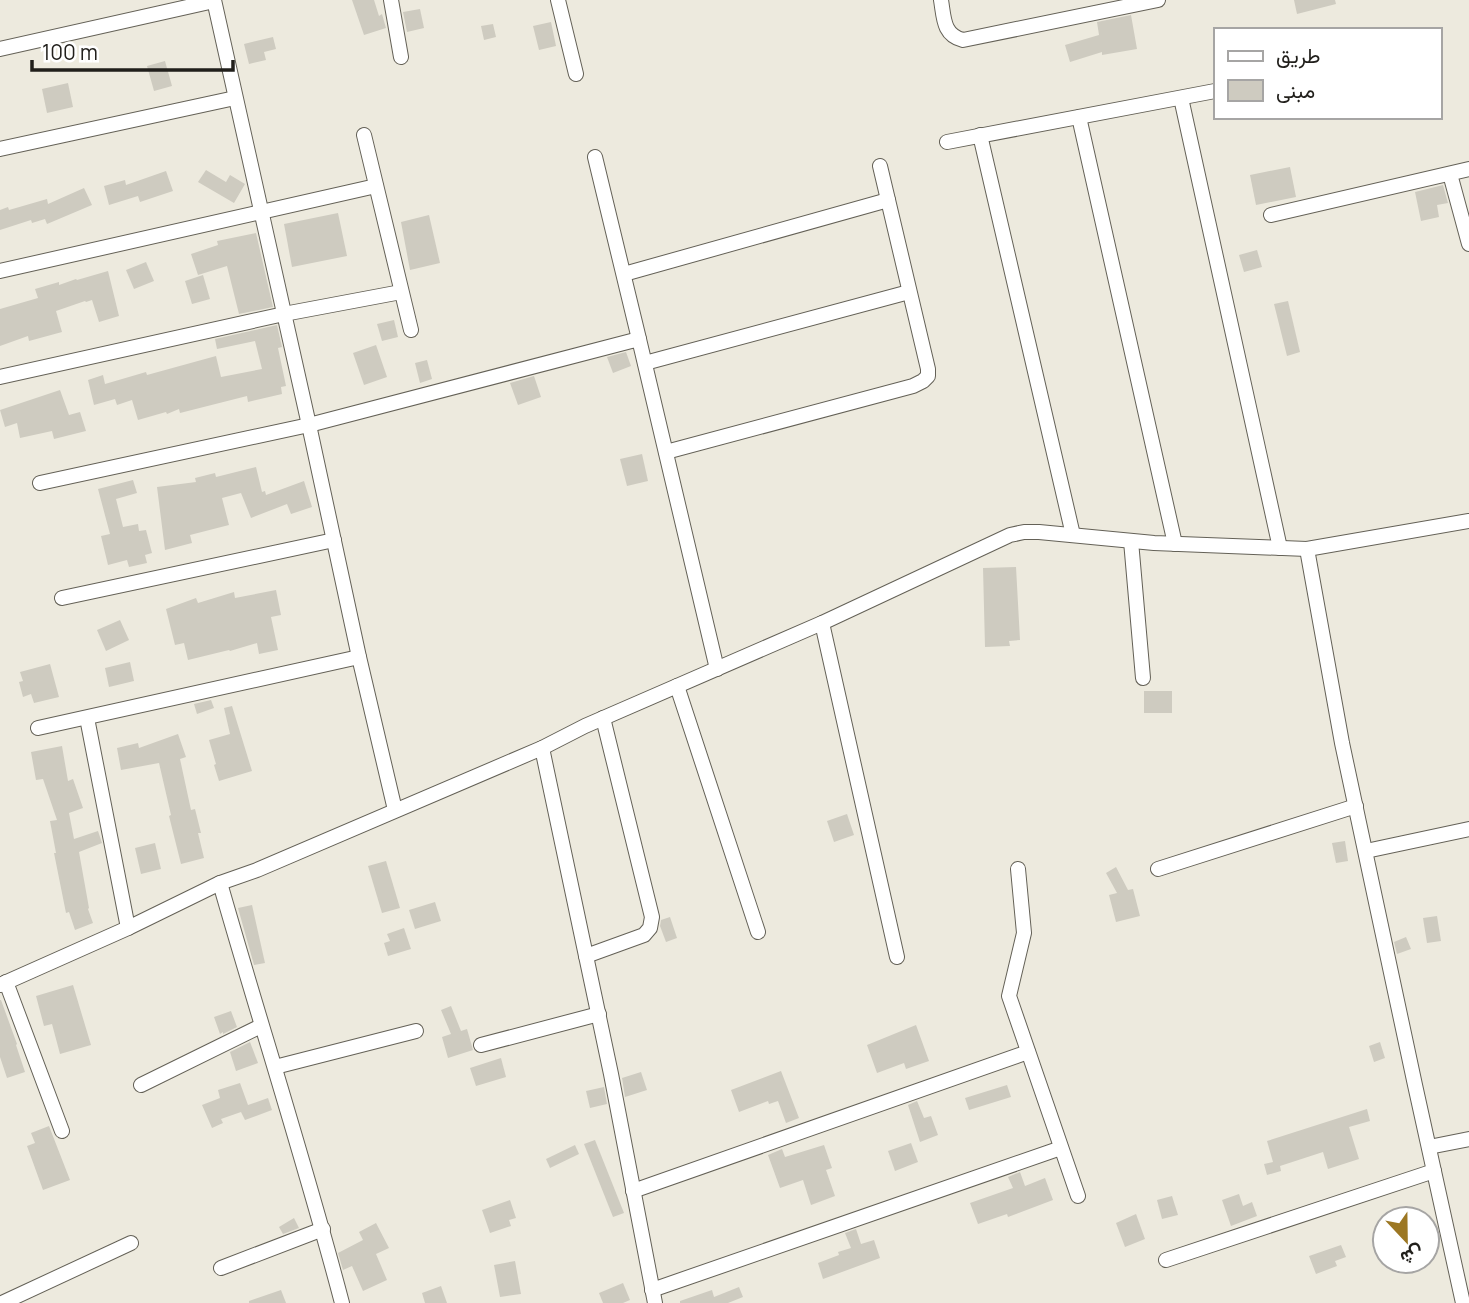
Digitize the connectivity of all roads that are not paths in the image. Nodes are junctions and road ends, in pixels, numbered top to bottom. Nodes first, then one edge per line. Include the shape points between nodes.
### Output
1 (391, 0) edge
2 (558, 0) edge
3 (941, 0) edge
4 (1158, 0) edge
5 (214, 1) edge
6 (0, 49) edge
7 (401, 57) dead end
8 (576, 74) dead end
9 (1214, 92) edge
10 (235, 98) junction
11 (1181, 98) junction
12 (1079, 117) junction
13 (365, 135) dead end
14 (980, 135) junction
15 (947, 142) dead end
16 (0, 149) edge
17 (595, 158) dead end
18 (880, 166) dead end
19 (1469, 169) edge
20 (1450, 174) junction
21 (376, 186) junction
22 (888, 200) junction
23 (262, 211) junction
24 (1271, 215) dead end
25 (1469, 244) edge
26 (0, 271) edge
27 (624, 274) junction
28 (401, 292) junction
29 (909, 292) junction
30 (284, 314) junction
31 (411, 330) dead end
32 (639, 339) junction
33 (645, 363) junction
34 (0, 377) edge
35 (309, 425) junction
36 (666, 452) junction
37 (40, 483) dead end
38 (1469, 521) edge
39 (1073, 535) junction
40 (334, 540) junction
41 (1131, 541) junction
42 (1175, 544) junction
43 (1280, 548) junction
44 (1307, 550) junction
45 (62, 598) dead end
46 (822, 623) junction
47 (359, 657) junction
48 (717, 669) junction
49 (1143, 678) dead end
50 (677, 686) junction
51 (87, 718) junction
52 (603, 718) junction
53 (38, 728) dead end
54 (542, 748) junction
55 (1356, 806) junction
56 (395, 810) junction
57 (1469, 830) edge
58 (1366, 851) junction
59 (1018, 869) dead end
60 (1158, 869) dead end
61 (220, 883) junction
62 (128, 928) junction
63 (758, 932) dead end
64 (586, 956) junction
65 (897, 957) dead end
66 (3, 983) edge
67 (599, 1014) junction
68 (261, 1026) junction
69 (416, 1031) dead end
70 (481, 1045) dead end
71 (1028, 1052) junction
72 (275, 1067) junction
73 (141, 1085) dead end
74 (62, 1131) dead end
75 (1469, 1139) edge
76 (1429, 1147) junction
77 (1061, 1148) junction
78 (1434, 1171) junction
79 (634, 1191) junction
80 (1078, 1196) dead end
81 (323, 1229) junction
82 (131, 1243) dead end
83 (1166, 1260) dead end
84 (221, 1268) dead end
85 (654, 1296) edge
86 (2, 1303) edge
87 (342, 1303) edge
88 (1463, 1303) edge

1 - 7 street
2 - 8 street
3 - 4 street via 945,27 963,40
5 - 6 street
5 - 10 street
9 - 11 street
10 - 16 street
10 - 23 street
11 - 12 street
11 - 43 street
12 - 14 street
12 - 42 street
13 - 21 street
14 - 15 street
14 - 39 street
17 - 27 street
18 - 22 street
19 - 20 street
20 - 24 street
20 - 25 street
21 - 23 street
21 - 28 street
22 - 27 street
22 - 29 street
23 - 26 street
23 - 30 street
27 - 32 street
28 - 30 street
28 - 31 street
29 - 33 street
29 - 36 street via 928,369 923,381
30 - 34 street
30 - 35 street
32 - 33 street
32 - 35 street
33 - 36 street
35 - 37 street
35 - 40 street
36 - 48 street
38 - 44 street
39 - 41 street
39 - 46 street via 1010,535
40 - 45 street
40 - 47 street
41 - 42 street
41 - 49 street
42 - 43 street
43 - 44 street
44 - 55 street
46 - 48 street
46 - 65 street
47 - 51 street
47 - 56 street
48 - 50 street
50 - 52 street
50 - 63 street
51 - 53 street
51 - 62 street
52 - 54 street
52 - 64 street via 652,917 644,935
54 - 56 street
54 - 64 street
55 - 58 street
55 - 60 street
56 - 61 street
57 - 58 street
58 - 76 street
59 - 71 street via 1024,933 1009,996
61 - 62 street
61 - 68 street
62 - 66 street
64 - 67 street
66 - 74 street
67 - 70 street
67 - 79 street
68 - 72 street
68 - 73 street
69 - 72 street
71 - 77 street
71 - 79 street
72 - 81 street
75 - 76 street
76 - 78 street
77 - 80 street
77 - 85 street
78 - 83 street
78 - 88 street
79 - 85 street
81 - 84 street
81 - 87 street
82 - 86 street

